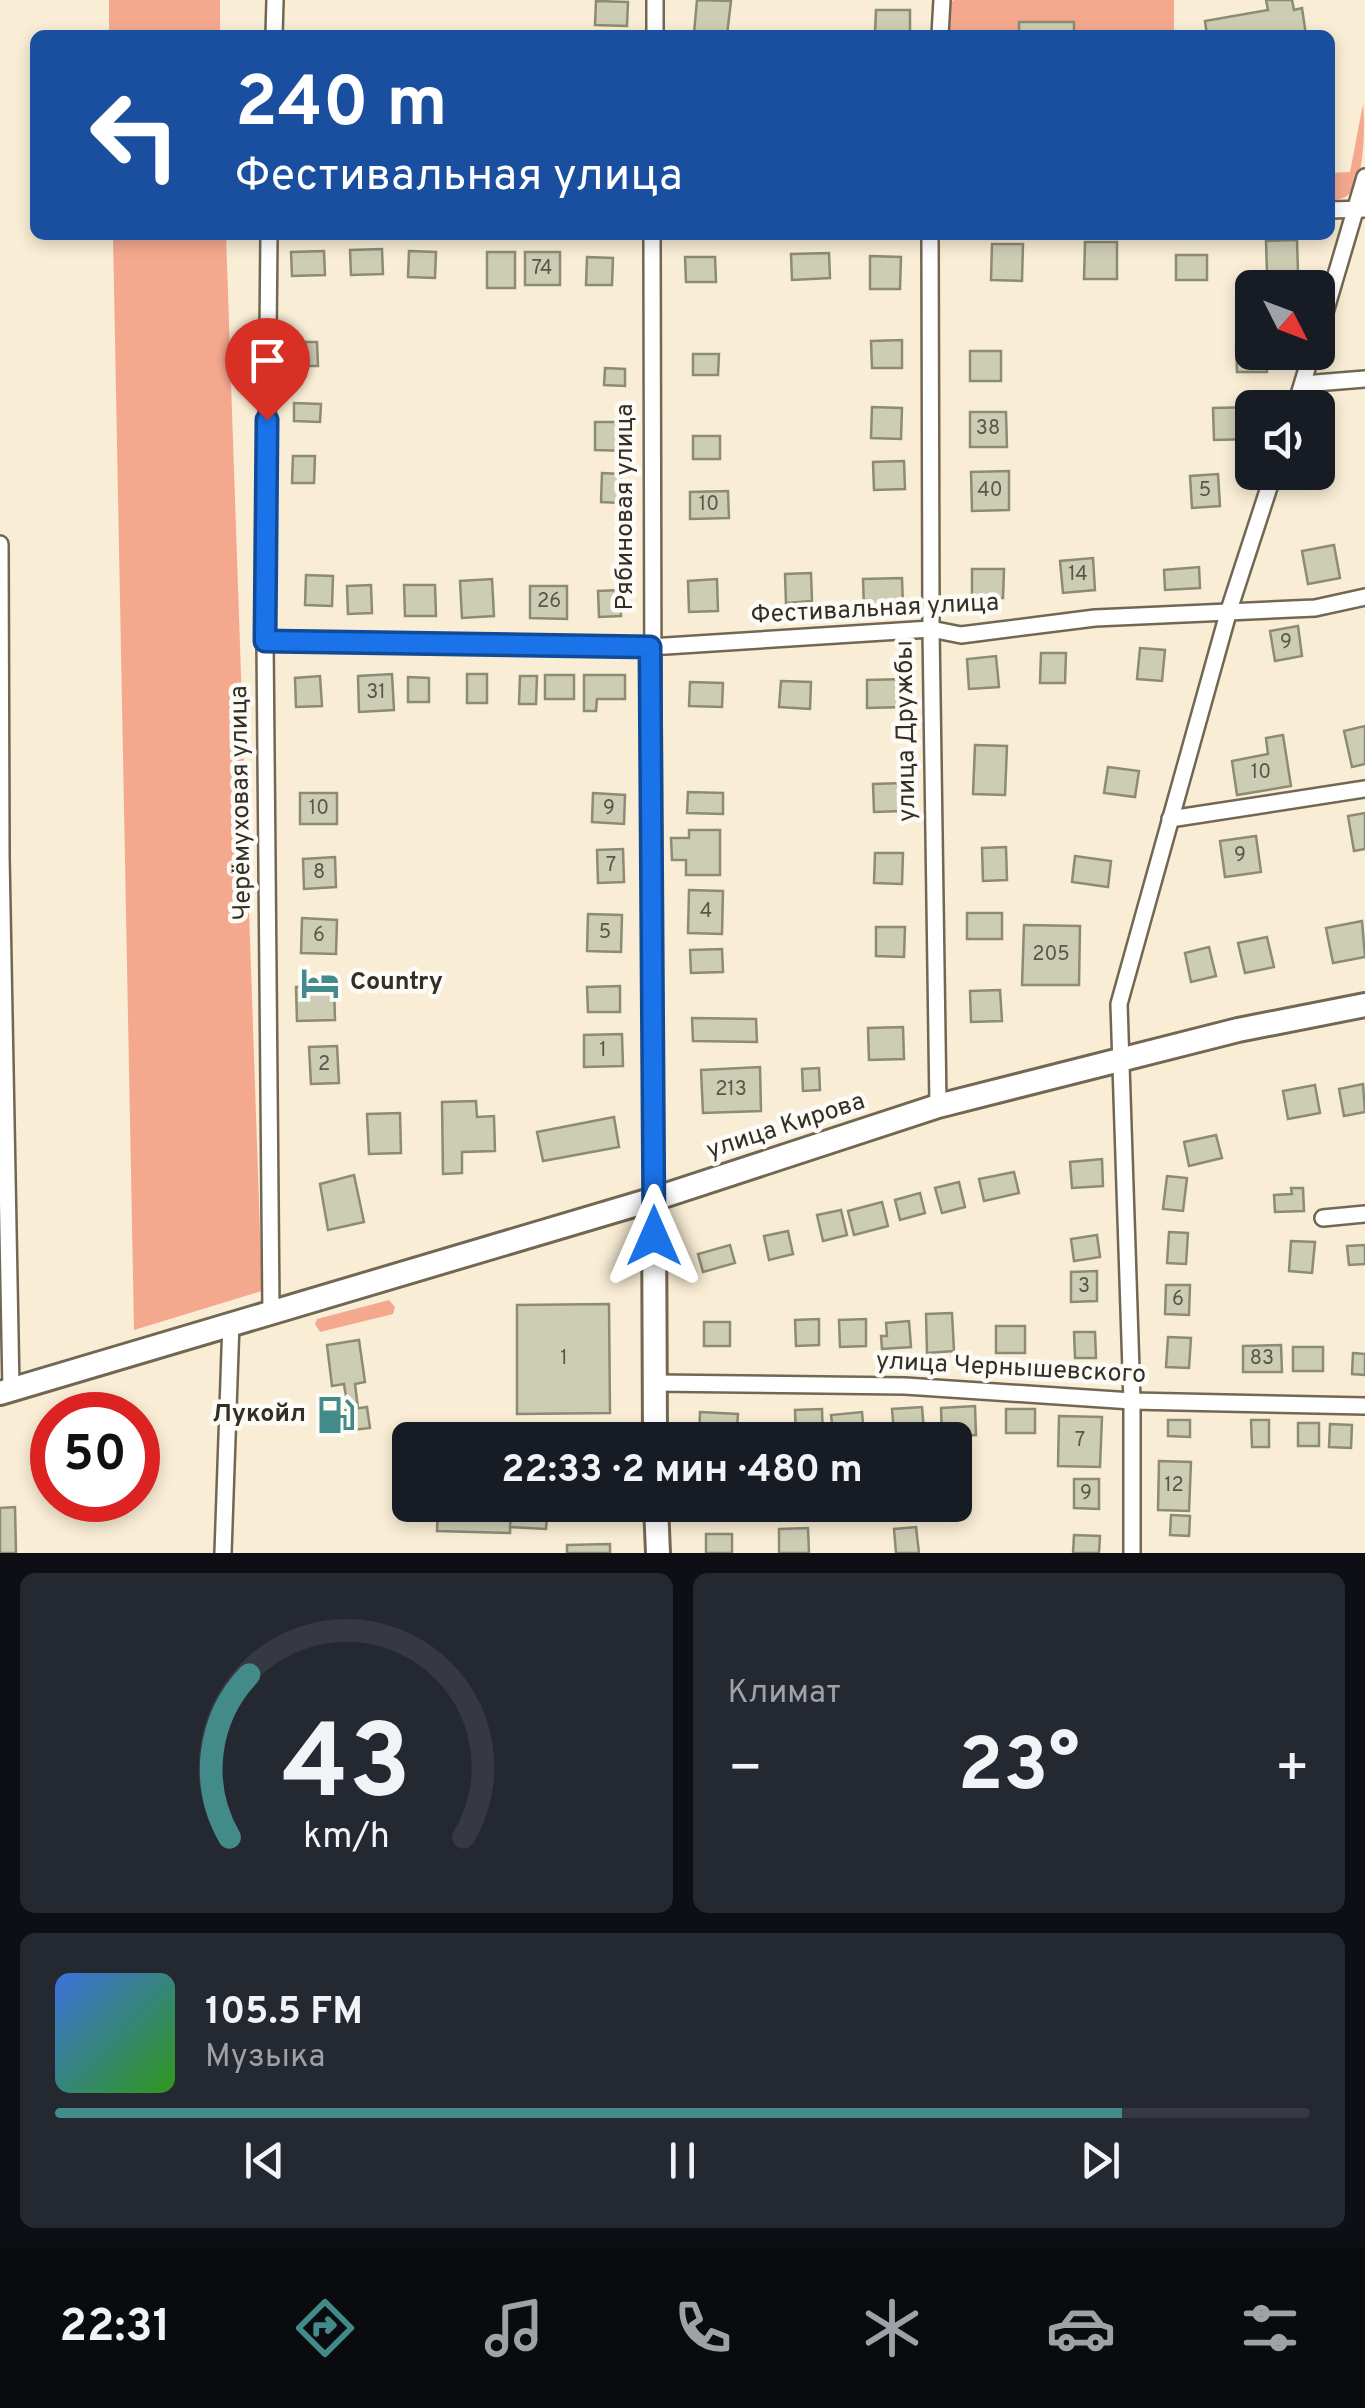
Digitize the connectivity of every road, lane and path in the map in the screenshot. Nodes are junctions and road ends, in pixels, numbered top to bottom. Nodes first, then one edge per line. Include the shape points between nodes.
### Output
1 (275, 0) edge
2 (656, 0) edge
3 (942, 0) edge
4 (274, 30) edge
5 (655, 30) edge
6 (940, 30) edge
7 (1365, 177) edge
8 (1335, 210) edge
9 (1361, 210) edge
10 (268, 240) edge
11 (652, 240) edge
12 (930, 240) edge
13 (1335, 286) edge
14 (1307, 370) edge
15 (1365, 379) edge
16 (1303, 384) junction
17 (1301, 390) edge
18 (1268, 490) edge
19 (0, 544) edge
20 (1365, 598) edge
21 (1229, 610) junction
22 (931, 629) junction
23 (265, 641) junction
24 (650, 647) junction
25 (1365, 789) edge
26 (1170, 819) junction
27 (1365, 1006) edge
28 (1121, 1059) junction
29 (938, 1106) junction
30 (654, 1200) junction
31 (1365, 1214) edge
32 (1323, 1218) dead end
33 (271, 1311) junction
34 (231, 1322) junction
35 (655, 1383) junction
36 (6, 1391) edge
37 (1132, 1402) junction
38 (1365, 1406) edge
39 (655, 1422) edge
40 (657, 1522) edge
41 (223, 1553) edge
42 (658, 1553) edge
43 (1132, 1553) edge

1 - 4 street
2 - 5 street
3 - 6 street
7 - 9 street
8 - 9 street
9 - 13 street
10 - 23 street, Черёмуховая улица
11 - 24 street, Рябиновая улица
12 - 22 street, улица Дружбы
14 - 16 street
15 - 16 street
16 - 17 street
18 - 21 street
19 - 36 street
20 - 21 street, Фестивальная улица via 1315,608
21 - 22 street, Фестивальная улица via 961,635
21 - 26 street
22 - 24 street, Фестивальная улица
22 - 29 street, улица Дружбы
23 - 24 street, Фестивальная улица
23 - 33 street, Черёмуховая улица
24 - 30 street, Рябиновая улица
25 - 26 street
26 - 28 street via 1119,1004
27 - 28 main road, улица Кирова
28 - 29 main road, улица Кирова
28 - 37 street
29 - 30 main road, улица Кирова
30 - 33 main road, улица Кирова
30 - 35 main road
31 - 32 street
33 - 34 main road, улица Кирова
34 - 36 main road, улица Кирова
34 - 41 street
35 - 37 street, улица Чернышевского via 905,1386
35 - 39 main road
37 - 38 street, улица Чернышевского
37 - 43 street
40 - 42 main road

